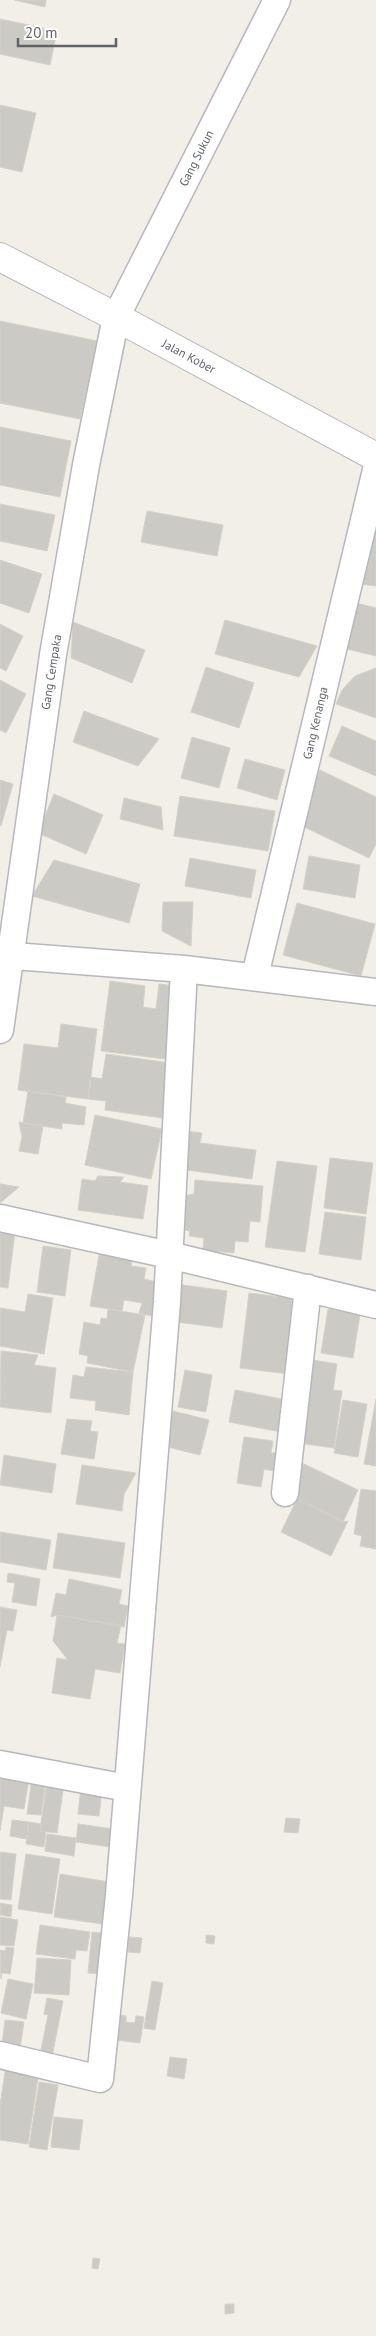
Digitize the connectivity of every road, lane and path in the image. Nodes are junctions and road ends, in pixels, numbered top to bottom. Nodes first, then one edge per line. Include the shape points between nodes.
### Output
1 (277, 0) edge
2 (0, 258) edge
3 (116, 316) junction
4 (376, 457) edge
5 (376, 470) edge
6 (5, 955) edge
7 (184, 969) junction
8 (254, 976) junction
9 (376, 992) edge
10 (0, 1030) edge
11 (0, 1218) edge
12 (169, 1255) junction
13 (308, 1288) junction
14 (376, 1305) edge
15 (285, 1493) dead end
16 (0, 1764) edge
17 (127, 1788) junction
18 (0, 2055) edge

1 - 3 street, Gang Sukun
2 - 3 street, Jalan Kober
3 - 4 street, Jalan Kober
3 - 6 street, Gang Cempaka via 53,655
5 - 8 street, Gang Kenanga
6 - 7 street
6 - 10 street, Gang Cempaka
7 - 8 street
7 - 12 street
8 - 9 street
11 - 12 street
12 - 13 street
12 - 17 street
13 - 14 street
13 - 15 street
16 - 17 street
17 - 18 street via 100,2079

